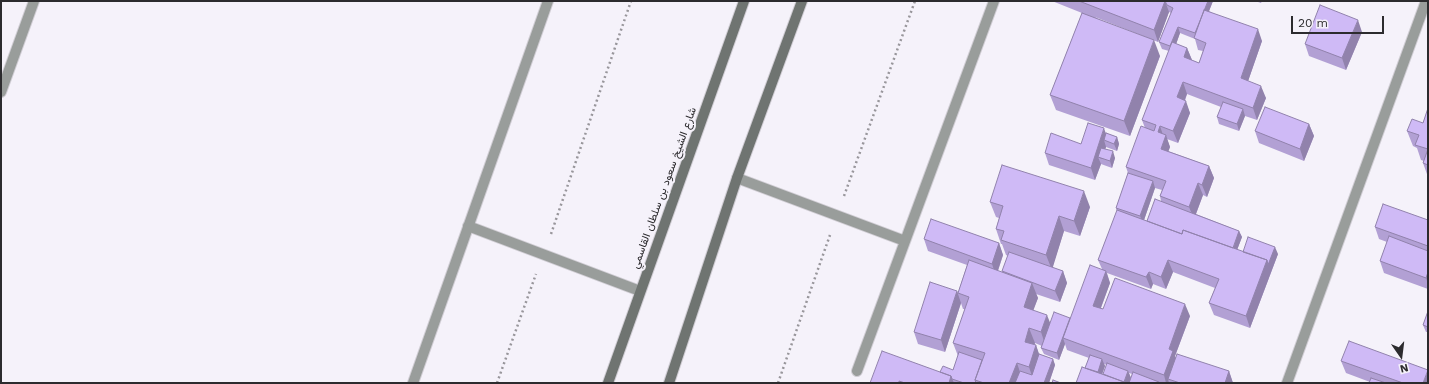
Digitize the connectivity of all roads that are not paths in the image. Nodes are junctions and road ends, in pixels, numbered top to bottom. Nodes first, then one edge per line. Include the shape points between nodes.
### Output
1 (34, 1) edge
2 (548, 1) edge
3 (744, 1) edge
4 (802, 1) edge
5 (994, 1) edge
6 (1426, 1) edge
7 (1, 92) edge
8 (737, 178) junction
9 (468, 226) junction
10 (906, 241) junction
11 (640, 291) junction
12 (858, 370) dead end
13 (413, 383) edge
14 (608, 383) edge
15 (669, 383) edge
16 (1287, 383) edge

1 - 7 street
2 - 9 street
3 - 11 main road, شارع الشيخ سعود بن سلطان القاسمي
4 - 8 main road
5 - 10 street
6 - 16 street
8 - 10 street
8 - 15 main road
9 - 11 street
9 - 13 street
10 - 12 street
11 - 14 main road, شارع الشيخ سعود بن سلطان القاسمي

